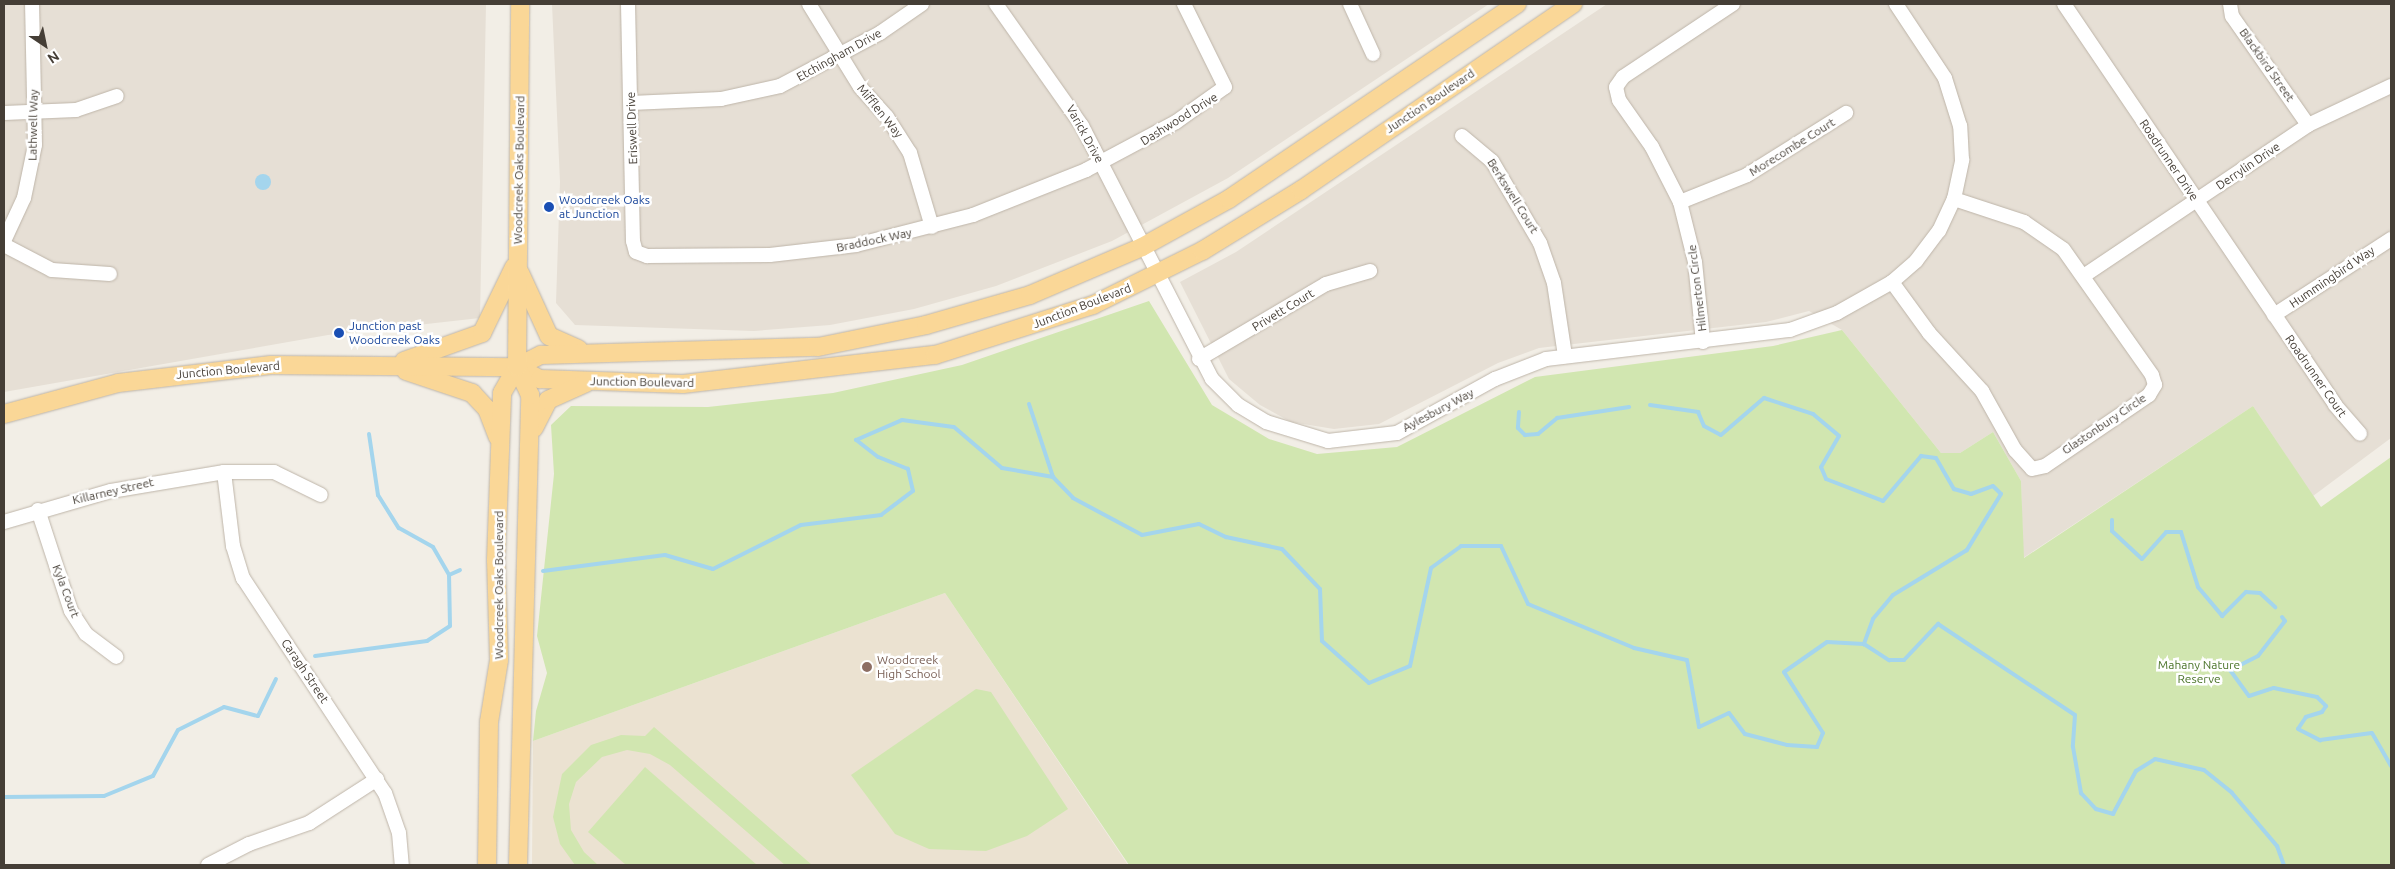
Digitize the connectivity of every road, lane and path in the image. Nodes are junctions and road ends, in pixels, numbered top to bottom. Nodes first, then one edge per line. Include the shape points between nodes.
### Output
1 (32, 4) edge
2 (520, 4) edge
3 (628, 4) edge
4 (810, 4) edge
5 (922, 4) edge
6 (996, 4) edge
7 (1184, 4) edge
8 (1517, 4) edge
9 (1573, 4) edge
10 (1733, 4) edge
11 (1896, 4) edge
12 (2064, 4) edge
13 (2230, 4) edge
14 (1354, 5) edge
15 (1373, 54) dead end
16 (840, 56) junction
17 (2391, 86) edge
18 (117, 96) dead end
19 (631, 103) junction
20 (35, 112) junction
21 (4, 113) edge
22 (1846, 113) dead end
23 (2308, 124) junction
24 (1462, 136) dead end
25 (1101, 163) junction
26 (1954, 199) junction
27 (2197, 201) junction
28 (1680, 202) junction
29 (932, 227) junction
30 (4, 241) edge
31 (2390, 242) edge
32 (4, 245) edge
33 (1142, 247) junction
34 (636, 252) joint
35 (516, 262) junction
36 (1370, 271) dead end
37 (110, 274) dead end
38 (2085, 275) junction
39 (1157, 276) junction
40 (1892, 282) junction
41 (2274, 315) junction
42 (1703, 342) junction
43 (585, 352) junction
44 (1565, 356) junction
45 (1199, 359) junction
46 (389, 366) junction
47 (517, 367) junction
48 (591, 381) junction
49 (4, 414) edge
50 (2360, 434) dead end
51 (501, 444) junction
52 (529, 446) junction
53 (224, 472) junction
54 (321, 495) dead end
55 (38, 510) junction
56 (4, 522) edge
57 (116, 657) dead end
58 (377, 779) junction
59 (208, 865) edge
60 (402, 865) edge
61 (487, 865) edge
62 (518, 865) edge

1 - 20 street, Lathwell Way
2 - 35 main road, Woodcreek Oaks Boulevard
3 - 19 street, Eriswell Drive
4 - 16 street, Mifflen Way
5 - 16 street, Etchingham Drive
6 - 25 street, Varick Drive via 1070,105
7 - 25 street, Dashwood Drive via 1225,87 1176,122
8 - 33 main road, Junction Boulevard via 1268,173
9 - 39 main road, Junction Boulevard via 1294,195
10 - 28 street, Hilmerton Circle via 1623,77 1616,87 1618,100 1652,147
11 - 26 street, Hilmerton Circle via 1945,78 1957,111 1962,160
12 - 27 street, Roadrunner Drive
13 - 23 street, Blackbird Street via 2232,16
14 - 15 street
16 - 19 street, Etchingham Drive via 807,74 753,94 687,103
16 - 29 street, Mifflen Way via 910,153
17 - 23 street, Derrylin Drive
18 - 20 street via 76,110
19 - 34 street, Eriswell Drive
20 - 21 street
20 - 30 street, Lathwell Way via 32,170
22 - 28 street, Morecombe Court via 1748,175
23 - 27 street, Derrylin Drive
24 - 44 street, Berkswell Court via 1492,161 1540,243 1554,283
25 - 29 street, Braddock Way via 1018,200
25 - 33 street, Varick Drive
26 - 38 street, Glastonbury Circle via 2043,232
26 - 40 street, Hilmerton Circle via 1927,248
27 - 38 street, Derrylin Drive
27 - 41 street, Roadrunner Drive
28 - 42 street, Hilmerton Circle via 1695,262
29 - 34 street, Braddock Way via 803,253 647,256
31 - 41 street, Hummingbird Way
32 - 37 street via 52,270
33 - 39 street, Varick Drive
33 - 43 main road, Junction Boulevard via 1030,295 868,339 755,351
35 - 43 main road via 549,336
35 - 46 main road via 482,332
35 - 47 main road, Woodcreek Oaks Boulevard
36 - 45 street, Privett Court via 1326,284
38 - 40 street, Glastonbury Circle via 2152,375 2155,385 2148,395 2045,466 2032,469 2015,450 1982,391 1929,333
39 - 45 street, Aylesbury Way
39 - 48 main road, Junction Boulevard via 1046,322 935,355 683,384
40 - 42 street, Hilmerton Circle via 1814,322 1767,335
41 - 50 street, Roadrunner Court via 2335,405
42 - 44 street, Aylesbury Way
43 - 47 main road, Junction Boulevard via 541,355
44 - 45 street, Aylesbury Way via 1520,367 1397,432 1328,441 1285,431 1260,419 1224,393
46 - 47 main road, Junction Boulevard
46 - 49 main road, Junction Boulevard via 271,366 165,375
46 - 51 main road via 472,394 486,409
47 - 48 main road, Junction Boulevard via 540,379
47 - 51 main road, Woodcreek Oaks Boulevard via 502,393
47 - 52 main road, Woodcreek Oaks Boulevard via 530,395
48 - 52 main road via 544,404
51 - 61 main road, Woodcreek Oaks Boulevard via 496,560 499,660 489,722
52 - 62 main road, Woodcreek Oaks Boulevard
53 - 54 street, Killarney Street via 280,474
53 - 55 street, Killarney Street via 133,486
53 - 58 street, Caragh Street via 233,546 243,578
55 - 56 street, Killarney Street
55 - 57 street, Kyla Court via 71,611 95,643
58 - 59 street via 309,823 250,844
58 - 60 street, Caragh Street via 396,819

